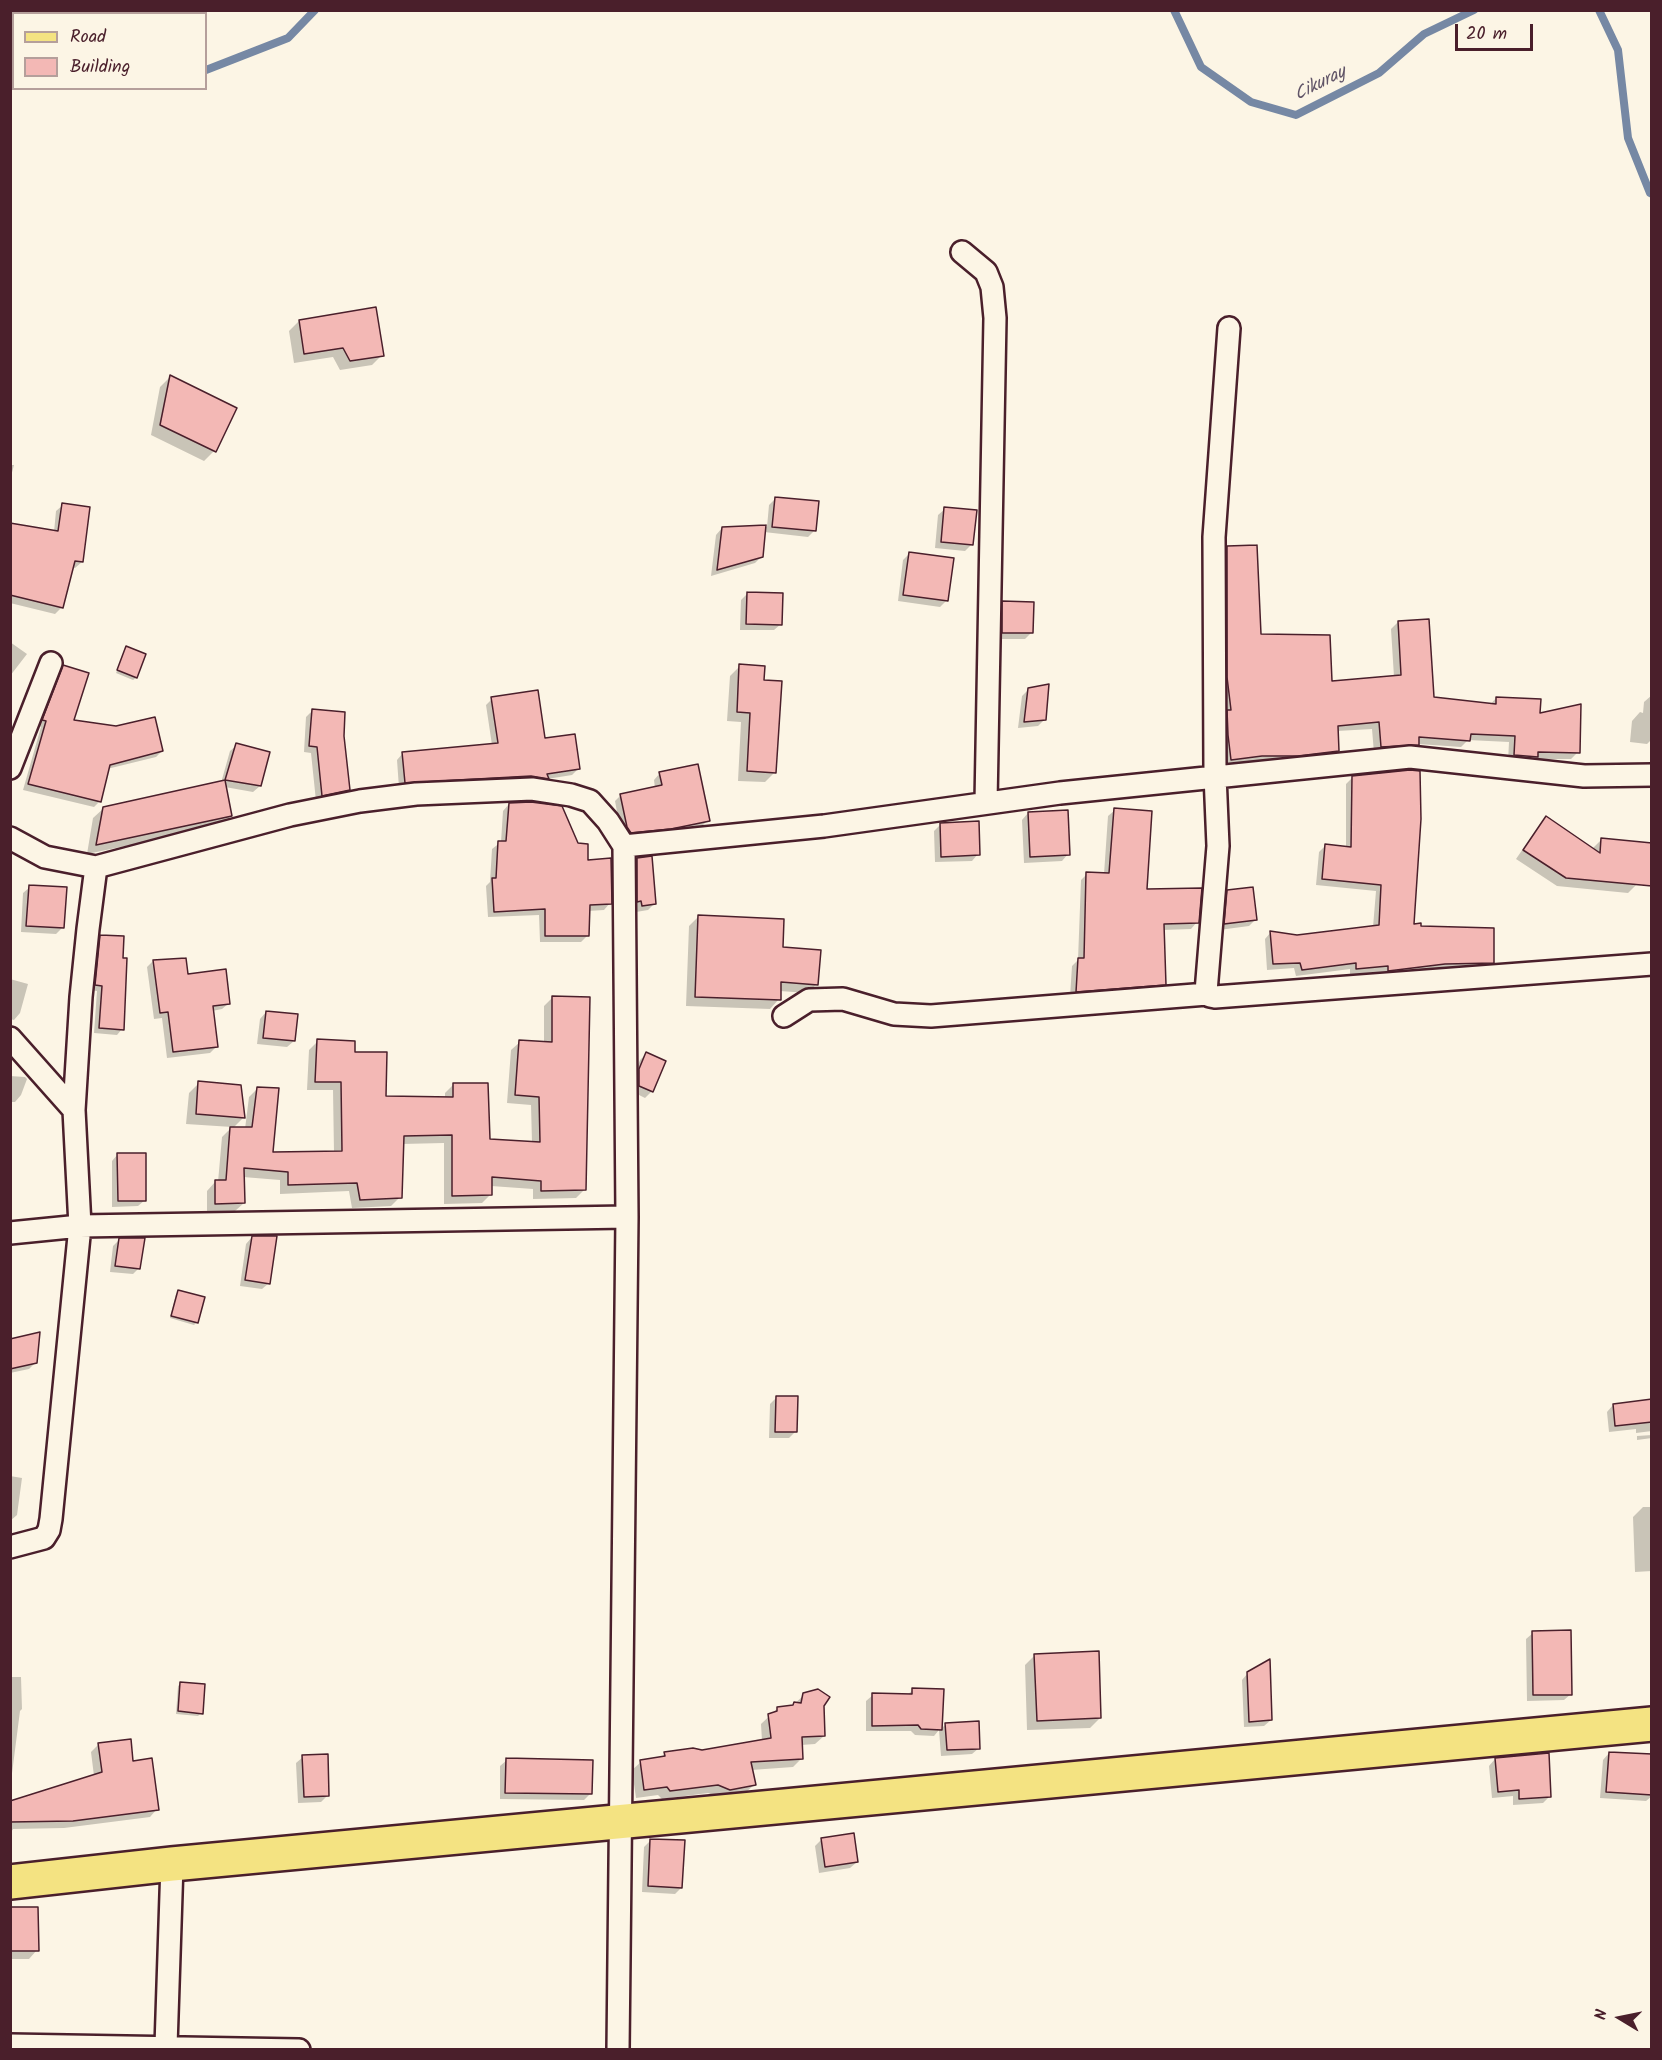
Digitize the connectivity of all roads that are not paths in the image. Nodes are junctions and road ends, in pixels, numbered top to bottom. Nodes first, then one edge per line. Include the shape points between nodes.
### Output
1 (962, 252) dead end
2 (1229, 328) dead end
3 (51, 663) dead end
4 (10, 768) edge
5 (1215, 775) junction
6 (1652, 775) edge
7 (986, 802) junction
8 (10, 838) edge
9 (624, 846) junction
10 (96, 867) junction
11 (1652, 964) edge
12 (1207, 994) junction
13 (784, 1016) dead end
14 (10, 1038) edge
15 (74, 1110) junction
16 (627, 1216) junction
17 (80, 1226) junction
18 (10, 1233) edge
19 (10, 1547) edge
20 (1652, 1724) edge
21 (621, 1822) junction
22 (172, 1864) junction
23 (10, 1882) edge
24 (10, 2045) edge
25 (166, 2046) junction
26 (299, 2049) edge
27 (618, 2049) edge

1 - 7 street via 986,272 992,287 995,318
2 - 5 street via 1214,537
3 - 4 street
5 - 6 street via 1410,757 1584,776
5 - 7 street
5 - 12 street via 1218,846
7 - 9 street via 824,826
8 - 10 street via 45,857
9 - 10 street via 590,801 532,789 416,794 360,801 290,815
9 - 16 street
10 - 15 street via 87,929
11 - 12 street via 1215,997
12 - 13 street via 931,1016 894,1014 843,999 809,1000
14 - 15 street
15 - 17 street
16 - 17 street
16 - 21 street
17 - 18 street
17 - 19 street via 49,1530 44,1538
20 - 21 main road
21 - 22 main road
21 - 27 street
22 - 23 main road
22 - 25 street
24 - 25 street
25 - 26 street

